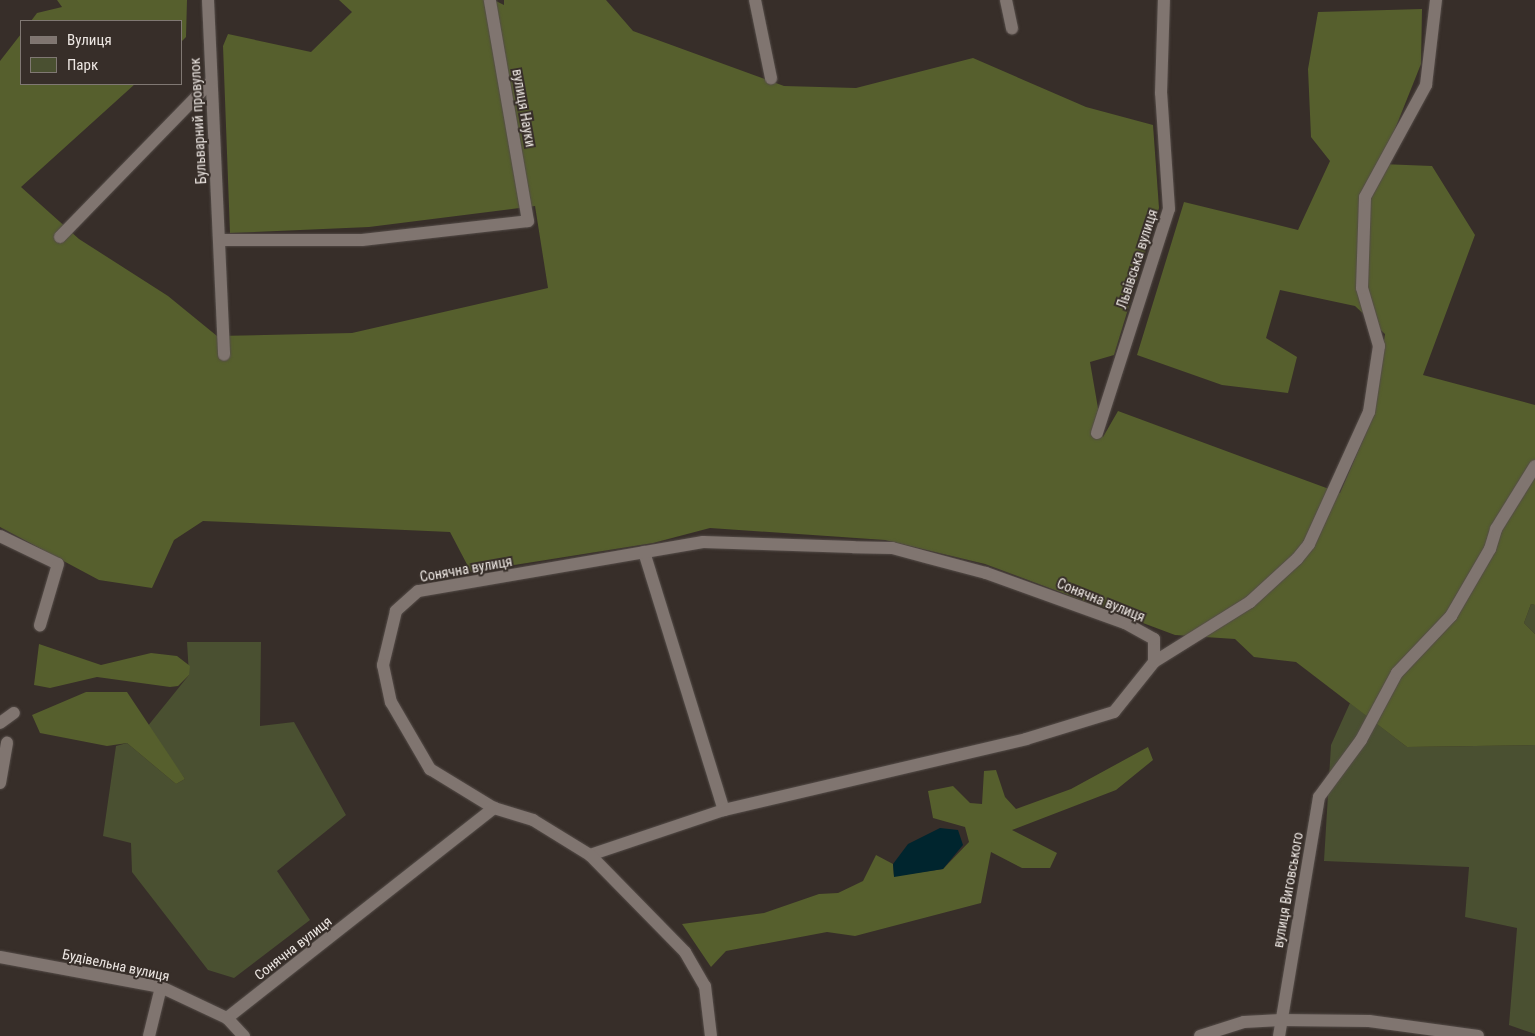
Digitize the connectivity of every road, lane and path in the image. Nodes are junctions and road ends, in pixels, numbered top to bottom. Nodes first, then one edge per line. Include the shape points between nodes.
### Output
1 (208, 0) edge
2 (490, 0) edge
3 (755, 0) edge
4 (1006, 0) edge
5 (1164, 0) edge
6 (1436, 0) edge
7 (1012, 28) dead end
8 (771, 78) dead end
9 (210, 83) junction
10 (60, 238) dead end
11 (221, 240) junction
12 (224, 355) dead end
13 (1097, 433) dead end
14 (1535, 466) edge
15 (0, 536) edge
16 (644, 552) junction
17 (40, 625) dead end
18 (1154, 662) junction
19 (14, 713) dead end
20 (0, 723) edge
21 (7, 743) dead end
22 (0, 783) edge
23 (494, 808) junction
24 (724, 810) junction
25 (590, 855) junction
26 (0, 957) edge
27 (161, 987) junction
28 (227, 1018) junction
29 (1281, 1020) junction
30 (149, 1036) edge
31 (244, 1036) edge
32 (711, 1036) edge
33 (1200, 1036) edge
34 (1280, 1036) edge
35 (1478, 1036) edge

1 - 9 street, Бульварний провулок
2 - 11 street, вулиця Науки via 528,220 362,240
3 - 8 street
4 - 7 street
5 - 13 street, Львівська вулиця via 1161,93 1169,209
6 - 18 street via 1426,85 1365,197 1362,288 1379,346 1369,412 1309,544 1259,596
9 - 10 street
9 - 11 street, Бульварний провулок
11 - 12 street, Бульварний провулок
14 - 29 street, вулиця Виговського via 1496,528 1490,549 1456,608 1397,674 1319,797
15 - 17 street via 58,564
16 - 18 street, Сонячна вулиця via 703,542 892,548 986,573 1125,623 1154,639
16 - 23 street, Сонячна вулиця via 418,591 396,611 383,665 391,702 430,769
16 - 24 street
18 - 24 street via 1132,694 1114,712 1026,739
19 - 20 street
21 - 22 street
23 - 25 street, Сонячна вулиця via 533,820
23 - 28 street, Сонячна вулиця
24 - 25 street
25 - 32 street, Сонячна вулиця via 685,952 705,986
26 - 27 street, Будівельна вулиця
27 - 28 street, Будівельна вулиця
27 - 30 street
28 - 31 street, Будівельна вулиця
29 - 33 street via 1244,1022
29 - 34 street, вулиця Виговського
29 - 35 street via 1369,1021

